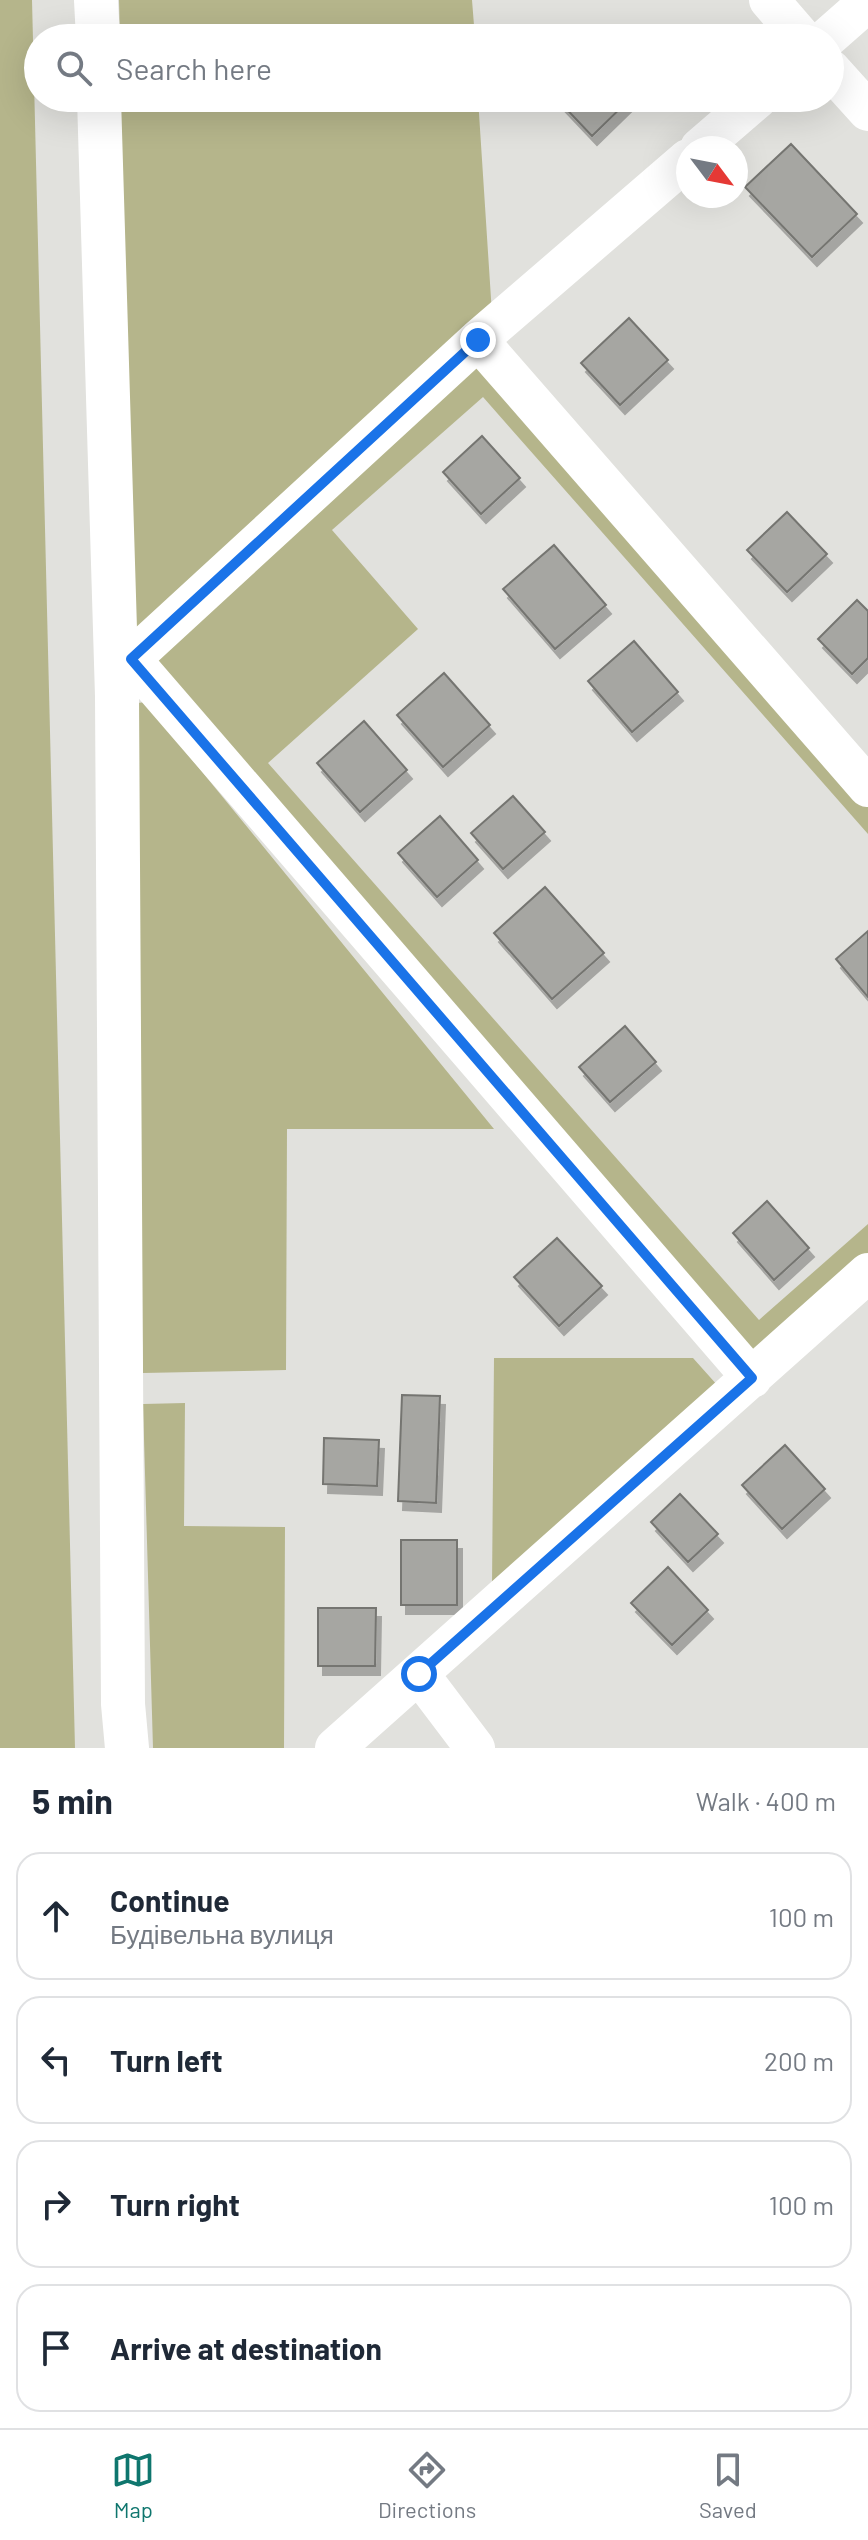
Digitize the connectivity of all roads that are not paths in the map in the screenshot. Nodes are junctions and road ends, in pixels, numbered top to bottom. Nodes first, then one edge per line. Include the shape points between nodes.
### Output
1 (96, 0) edge
2 (769, 0) edge
3 (868, 2) edge
4 (97, 24) edge
5 (790, 24) edge
6 (843, 24) edge
7 (844, 84) edge
8 (868, 111) edge
9 (100, 112) edge
10 (742, 112) edge
11 (714, 136) edge
12 (676, 169) edge
13 (478, 340) junction
14 (124, 678) junction
15 (868, 787) edge
16 (868, 1273) edge
17 (752, 1378) junction
18 (419, 1674) junction
19 (127, 1748) edge
20 (335, 1748) edge
21 (475, 1748) edge

1 - 4 main road
2 - 5 street
3 - 6 street
7 - 8 street
9 - 14 main road
10 - 11 street
12 - 13 street
13 - 14 street
13 - 15 street
14 - 17 street
14 - 19 main road
16 - 17 street
17 - 18 street
18 - 20 street
18 - 21 street

